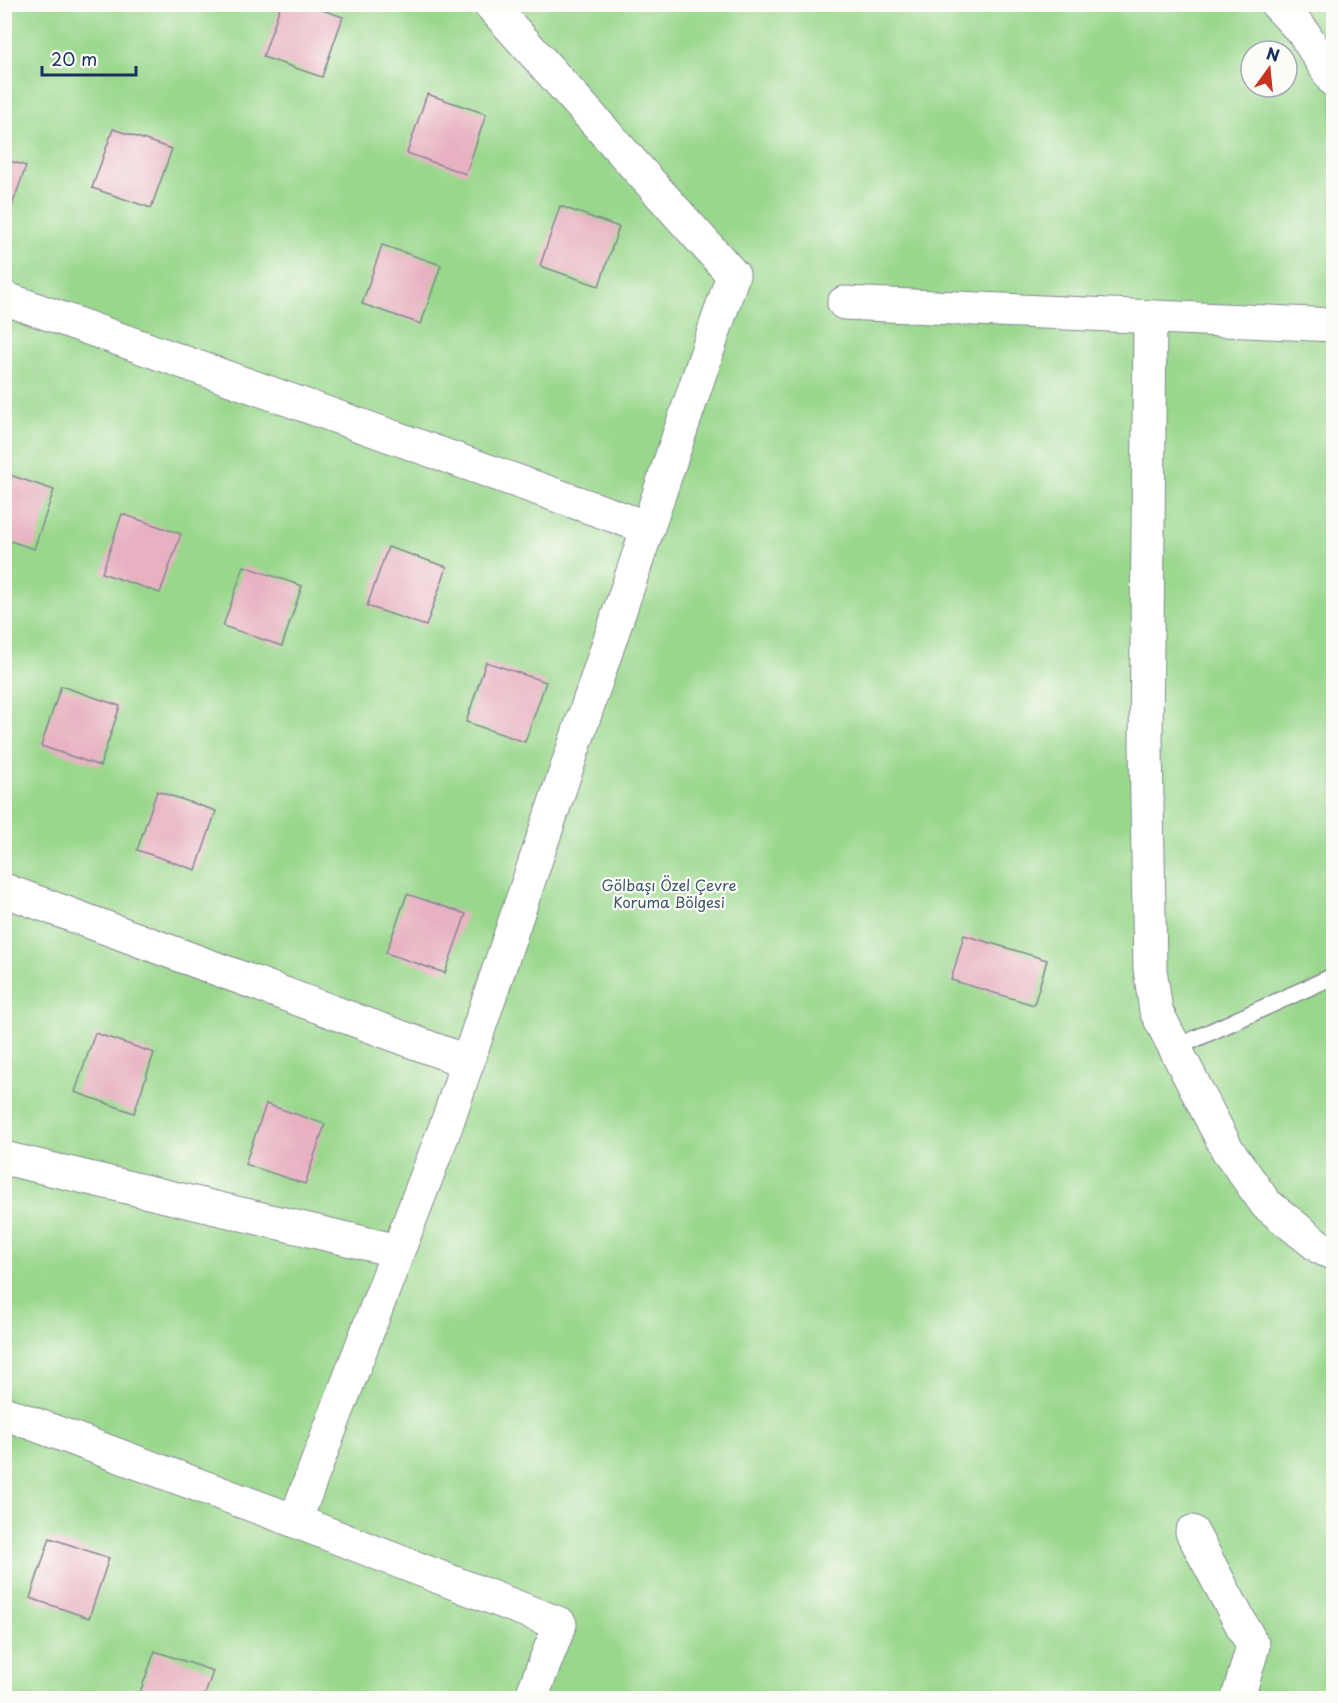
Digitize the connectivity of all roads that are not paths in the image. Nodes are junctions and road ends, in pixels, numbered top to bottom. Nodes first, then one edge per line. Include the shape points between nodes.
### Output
1 (490, 4) edge
2 (1276, 4) edge
3 (1334, 81) edge
4 (4, 298) edge
5 (844, 303) dead end
6 (1150, 318) junction
7 (1334, 325) edge
8 (648, 528) junction
9 (4, 890) edge
10 (1334, 976) edge
11 (1175, 1048) junction
12 (468, 1062) junction
13 (4, 1158) edge
14 (398, 1251) junction
15 (1334, 1254) edge
16 (4, 1413) edge
17 (295, 1521) junction
18 (1192, 1532) dead end
19 (531, 1698) edge
20 (1238, 1698) edge

1 - 8 street via 733,275
2 - 3 street via 1303,32
4 - 8 street
5 - 6 street
6 - 7 street
6 - 11 street via 1146,746 1150,969 1156,1011
8 - 12 street
9 - 12 street
10 - 11 lane
11 - 15 street via 1227,1149 1266,1204
12 - 14 street
13 - 14 street
14 - 17 street
16 - 17 street
17 - 19 street via 560,1624
18 - 20 street via 1253,1646

